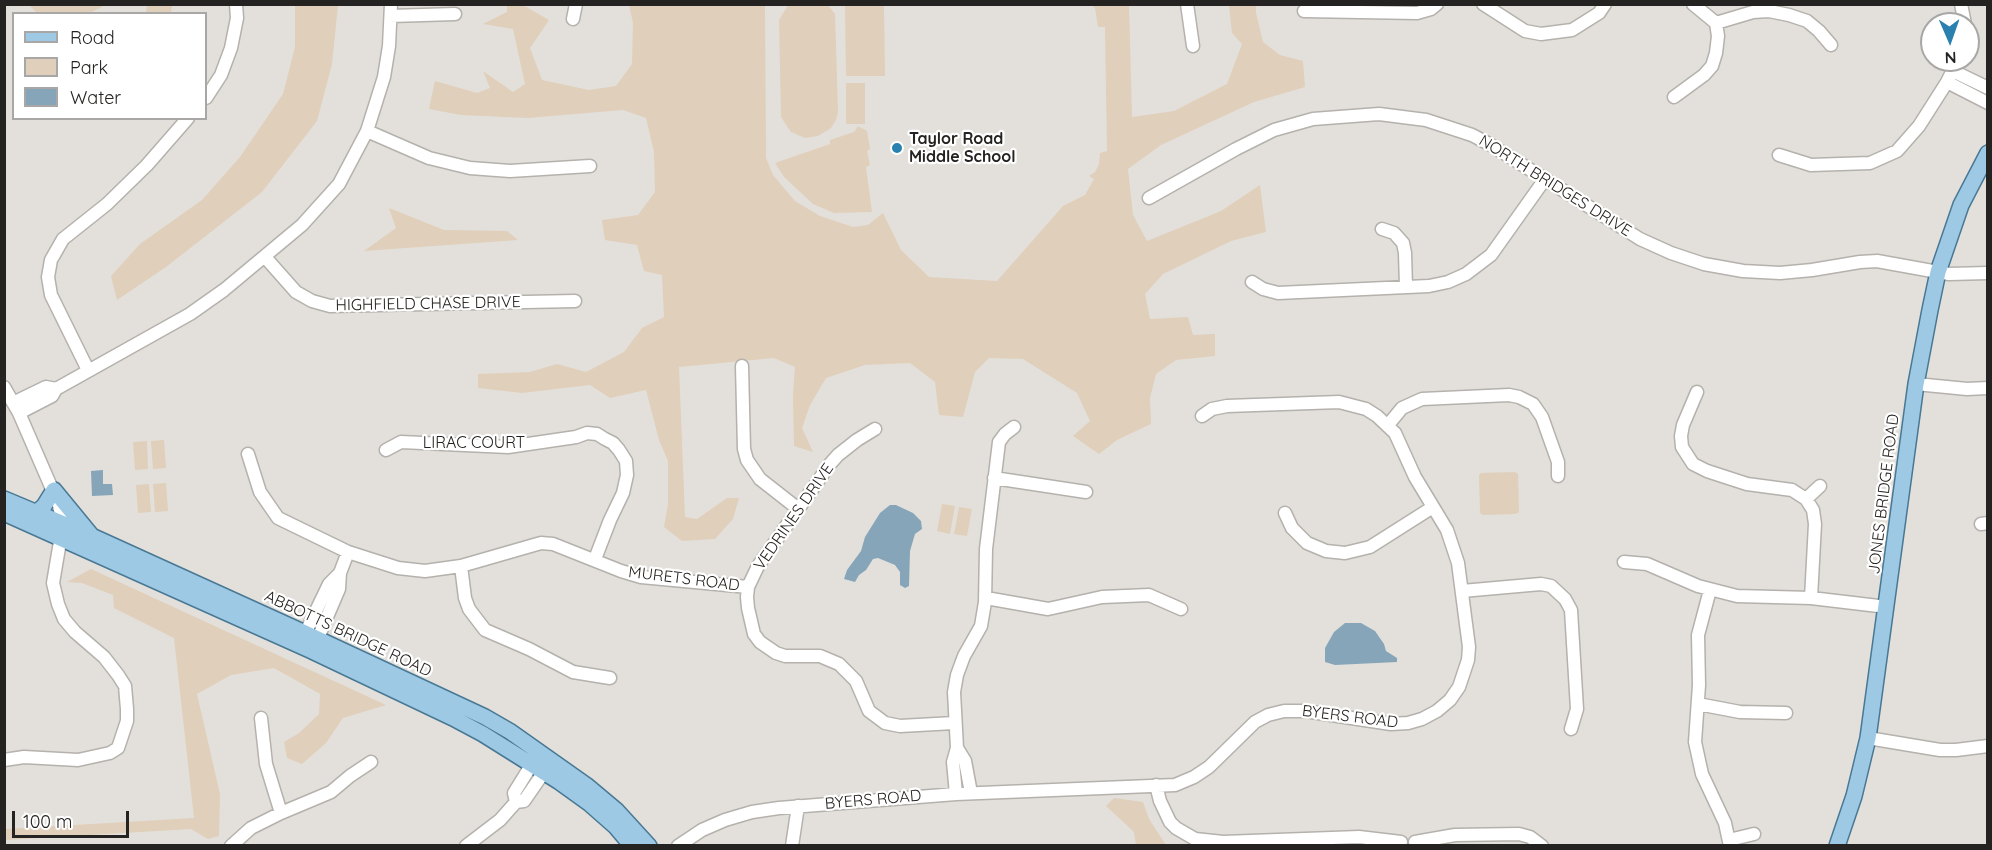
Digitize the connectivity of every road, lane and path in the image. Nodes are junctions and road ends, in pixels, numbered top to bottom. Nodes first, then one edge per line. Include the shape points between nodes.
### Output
1 (236, 4) edge
2 (576, 4) edge
3 (1187, 4) edge
4 (1437, 4) edge
5 (1483, 4) edge
6 (1605, 4) edge
7 (1693, 4) edge
8 (391, 10) edge
9 (1304, 11) dead end
10 (455, 14) dead end
11 (573, 19) dead end
12 (1716, 23) junction
13 (1831, 45) dead end
14 (1194, 46) dead end
15 (1951, 72) edge
16 (1953, 72) edge
17 (1954, 72) edge
18 (1988, 88) edge
19 (207, 96) edge
20 (1674, 97) dead end
21 (1988, 103) edge
22 (186, 120) edge
23 (368, 131) junction
24 (1988, 153) edge
25 (1779, 156) dead end
26 (590, 166) dead end
27 (1545, 179) junction
28 (1149, 198) dead end
29 (1382, 229) dead end
30 (265, 256) junction
31 (1938, 272) junction
32 (1988, 273) edge
33 (1252, 282) dead end
34 (1406, 287) junction
35 (575, 301) dead end
36 (742, 366) dead end
37 (88, 370) junction
38 (1916, 384) junction
39 (4, 387) edge
40 (1988, 388) edge
41 (1697, 392) dead end
42 (16, 408) junction
43 (1202, 416) dead end
44 (1388, 425) junction
45 (1014, 428) dead end
46 (875, 429) dead end
47 (386, 450) dead end
48 (248, 454) dead end
49 (1558, 476) dead end
50 (994, 478) junction
51 (1820, 486) dead end
52 (54, 490) junction
53 (1086, 492) dead end
54 (4, 499) edge
55 (1806, 500) junction
56 (1433, 507) junction
57 (797, 508) junction
58 (4, 513) edge
59 (36, 513) junction
60 (1285, 513) dead end
61 (62, 531) junction
62 (93, 537) junction
63 (348, 552) junction
64 (595, 560) junction
65 (1624, 562) dead end
66 (461, 566) junction
67 (748, 587) junction
68 (1710, 590) junction
69 (1462, 591) junction
70 (986, 598) junction
71 (1811, 598) junction
72 (1887, 607) junction
73 (1181, 609) dead end
74 (308, 642) junction
75 (610, 678) dead end
76 (1698, 705) junction
77 (1786, 713) dead end
78 (261, 718) dead end
79 (954, 723) junction
80 (1571, 729) dead end
81 (1868, 738) junction
82 (1988, 746) edge
83 (957, 748) junction
84 (4, 760) edge
85 (371, 762) dead end
86 (538, 768) junction
87 (1156, 785) junction
88 (971, 793) junction
89 (956, 794) junction
90 (798, 806) junction
91 (281, 813) junction
92 (1754, 834) dead end
93 (1729, 843) edge
94 (1401, 844) edge
95 (1415, 844) edge
96 (231, 846) edge
97 (466, 846) edge
98 (632, 846) edge
99 (649, 846) edge
100 (678, 846) edge
101 (792, 846) edge
102 (1542, 846) edge
103 (1837, 846) edge

1 - 19 street via 231,48 221,75
2 - 11 street
3 - 14 street
4 - 9 street via 1417,13
5 - 6 street via 1526,31 1541,34 1572,30 1599,13
7 - 12 street
8 - 10 street
8 - 23 street via 384,77
12 - 13 street via 1753,12 1789,15 1807,21
12 - 20 street via 1718,36 1712,66
15 - 25 street via 1919,126 1897,151 1885,157 1870,163 1811,165
16 - 21 street
17 - 18 street
22 - 37 street via 107,204 63,239 51,260 51,295
23 - 26 street via 429,158 470,168 510,171
23 - 30 street via 326,200
24 - 31 main road, JONES BRIDGE ROAD via 1961,205
27 - 28 street, NORTH BRIDGES DRIVE via 1491,145 1451,128 1405,116 1358,114 1313,119 1274,130
27 - 31 street, NORTH BRIDGES DRIVE via 1640,239 1704,264 1780,273 1877,261
27 - 34 street via 1501,244 1482,264 1448,282
29 - 34 street via 1394,233 1403,243
30 - 35 street, HIGHFIELD CHASE DRIVE via 296,292 330,306
30 - 37 street via 190,314
31 - 32 street, NORTH BRIDGES DRIVE
31 - 38 main road, JONES BRIDGE ROAD
33 - 34 street via 1278,293
36 - 57 street via 747,460 760,479
37 - 42 street via 56,389 46,387
38 - 40 street
38 - 72 main road, JONES BRIDGE ROAD
39 - 42 street
41 - 55 street via 1681,436 1682,447 1693,464 1747,484 1792,490
42 - 52 street
43 - 44 street, BYERS ROAD via 1227,406 1339,402 1366,409
44 - 49 street via 1402,408 1422,399 1519,397 1533,404 1542,417 1558,462
44 - 56 street, BYERS ROAD via 1401,442
45 - 50 street via 999,442
46 - 57 street, VEDRINES DRIVE via 838,455
47 - 64 street, LIRAC COURT via 401,442 508,447 587,433 613,443 626,461 627,475
48 - 63 street, MURETS ROAD via 260,492 278,518
50 - 53 street
50 - 70 street via 986,549
51 - 55 street
52 - 59 main road
52 - 61 street
52 - 62 main road
54 - 59 main road, ABBOTTS BRIDGE ROAD
55 - 71 street via 1813,510 1815,524
56 - 60 street via 1370,547 1345,554 1307,543 1292,528
56 - 69 street, BYERS ROAD via 1453,544
57 - 67 street, VEDRINES DRIVE
58 - 61 main road, ABBOTTS BRIDGE ROAD
59 - 61 main road, ABBOTTS BRIDGE ROAD
61 - 62 main road, ABBOTTS BRIDGE ROAD
61 - 74 main road, ABBOTTS BRIDGE ROAD
61 - 84 street via 54,593 64,619 104,657 125,686 127,721 118,748 110,753 78,760
62 - 74 main road, ABBOTTS BRIDGE ROAD
63 - 66 street, MURETS ROAD via 398,568 425,571
63 - 74 street via 339,589
64 - 66 street, MURETS ROAD via 541,543
64 - 67 street, MURETS ROAD via 641,577
65 - 68 street via 1647,564
66 - 75 street via 469,609 485,630 573,672
67 - 79 street, VEDRINES DRIVE via 754,634 767,649 785,656 820,656 839,664 856,681 869,711 885,723
68 - 71 street via 1737,596
68 - 76 street via 1698,634
69 - 80 street via 1541,584 1551,586 1565,599 1571,610 1575,676 1576,709
69 - 87 street, BYERS ROAD via 1468,660 1459,687 1437,711 1408,723 1391,724 1305,711 1268,715 1194,777 1175,785
70 - 73 street via 1048,609 1102,597 1149,595
70 - 79 street via 981,626 957,675
71 - 72 street
72 - 81 main road, JONES BRIDGE ROAD
74 - 86 main road, ABBOTTS BRIDGE ROAD via 483,734
74 - 99 main road, ABBOTTS BRIDGE ROAD via 462,705 511,732 586,785
76 - 77 street via 1740,712
76 - 93 street via 1697,755 1725,823
78 - 91 street via 266,764
79 - 83 street
81 - 82 street via 1940,750
81 - 103 main road, JONES BRIDGE ROAD
83 - 88 street
83 - 89 street via 953,762
85 - 91 street via 330,792
86 - 97 street via 514,793 516,802 500,820
86 - 98 main road, ABBOTTS BRIDGE ROAD via 590,804
87 - 88 street, BYERS ROAD
87 - 94 street via 1170,822 1195,839 1223,842 1359,837
88 - 89 street, BYERS ROAD
89 - 90 street, BYERS ROAD
90 - 100 street, BYERS ROAD via 725,820
90 - 101 street
91 - 96 street via 251,828
92 - 93 street
94 - 95 street via 1403,837 1409,835
95 - 102 street via 1455,834 1519,834

